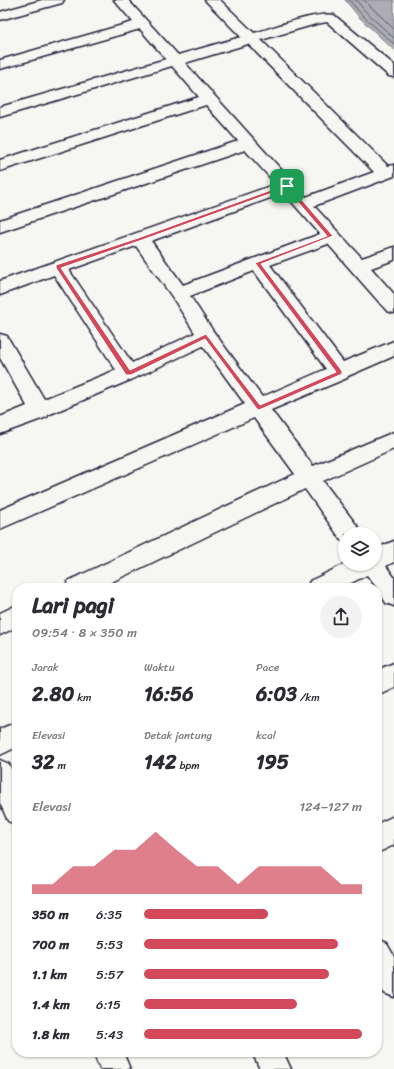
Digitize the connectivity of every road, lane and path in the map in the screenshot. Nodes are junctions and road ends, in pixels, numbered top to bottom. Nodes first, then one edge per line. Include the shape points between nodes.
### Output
1 (56, 0) edge
2 (121, 0) edge
3 (212, 0) edge
4 (0, 16) edge
5 (143, 24) junction
6 (250, 38) junction
7 (175, 60) junction
8 (0, 65) edge
9 (394, 73) edge
10 (209, 99) junction
11 (0, 112) edge
12 (249, 143) junction
13 (0, 166) edge
14 (390, 172) edge
15 (287, 186) junction
16 (303, 204) junction
17 (0, 226) edge
18 (331, 236) junction
19 (140, 239) junction
20 (394, 253) edge
21 (258, 263) junction
22 (358, 266) junction
23 (58, 267) junction
24 (0, 288) edge
25 (179, 294) junction
26 (394, 306) edge
27 (206, 336) junction
28 (0, 341) edge
29 (394, 348) edge
30 (128, 373) junction
31 (340, 373) junction
32 (259, 408) junction
33 (40, 411) junction
34 (0, 426) edge
35 (394, 440) edge
36 (308, 478) junction
37 (0, 520) edge
38 (345, 527) edge
39 (394, 550) edge
40 (382, 556) edge
41 (353, 571) edge
42 (377, 571) edge
43 (87, 583) edge
44 (328, 583) edge
45 (394, 596) edge
46 (12, 618) edge
47 (0, 624) edge
48 (394, 674) edge
49 (382, 680) edge
50 (12, 736) edge
51 (0, 742) edge
52 (0, 773) edge
53 (12, 801) edge
54 (394, 829) edge
55 (382, 837) edge
56 (382, 963) edge
57 (394, 983) edge
58 (110, 1057) edge
59 (270, 1057) edge
60 (115, 1069) edge
61 (276, 1069) edge

1 - 4 street
2 - 5 street
3 - 6 street
5 - 7 street
5 - 8 street
6 - 7 street
6 - 9 street via 329,18
6 - 14 street
7 - 10 street
7 - 11 street
10 - 12 street
10 - 13 street
12 - 15 street
12 - 17 street
14 - 16 street
15 - 16 street
15 - 19 street
16 - 18 street
18 - 21 street
18 - 22 street
19 - 23 street
19 - 25 street
20 - 22 street
21 - 25 street
21 - 31 street
22 - 26 street
23 - 24 street
23 - 30 street
25 - 27 street
27 - 30 street
27 - 32 street
28 - 33 street
29 - 31 street
30 - 33 street
31 - 32 street
32 - 36 street
32 - 37 street
33 - 34 street
35 - 36 street
36 - 38 street
36 - 43 street
39 - 40 street
41 - 44 street
42 - 45 street
46 - 47 street
48 - 49 street
50 - 51 street
52 - 53 street
54 - 55 street
56 - 57 street
58 - 60 street
59 - 61 street

